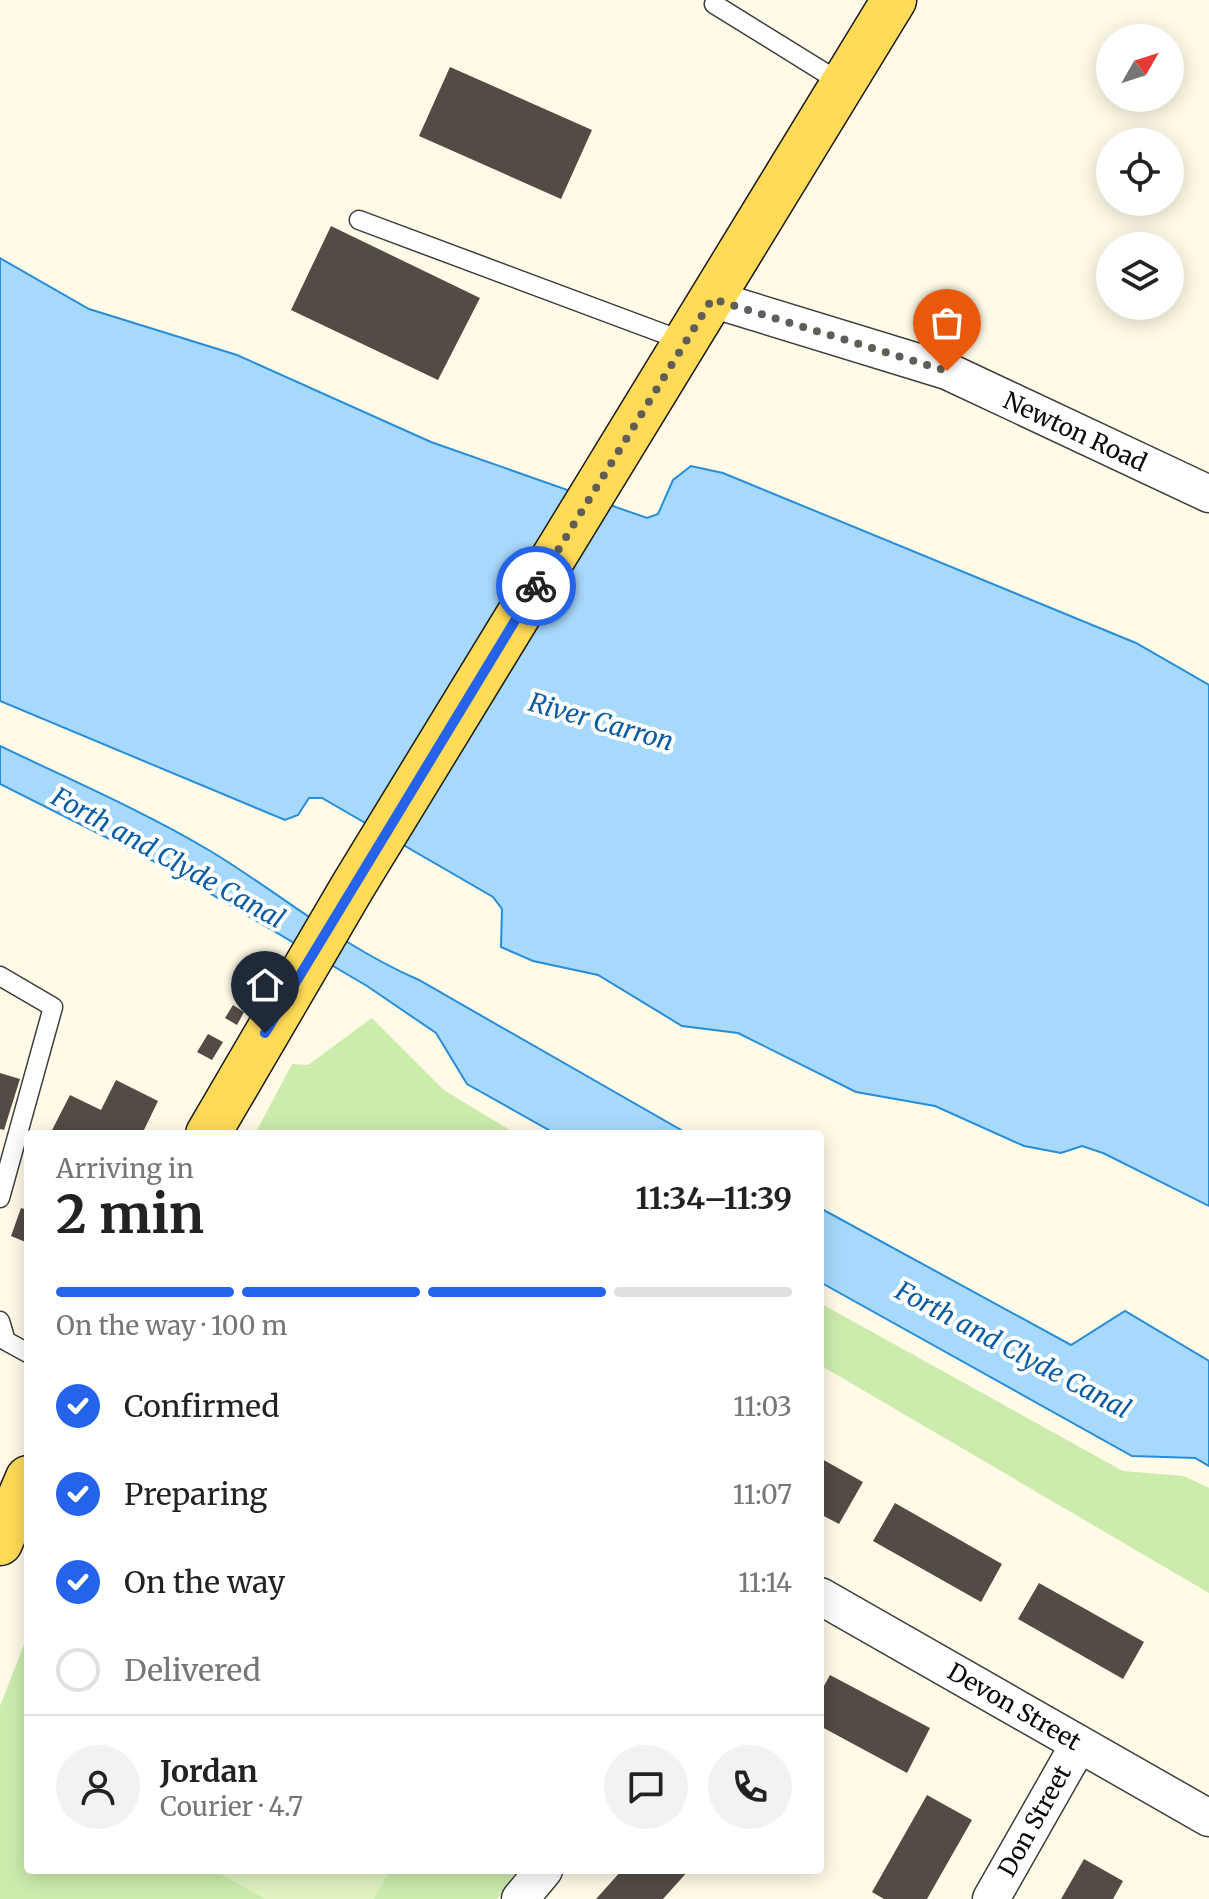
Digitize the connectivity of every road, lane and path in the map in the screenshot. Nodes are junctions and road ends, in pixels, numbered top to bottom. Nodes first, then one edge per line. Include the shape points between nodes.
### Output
1 (894, 0) edge
2 (714, 4) dead end
3 (843, 84) junction
4 (359, 220) dead end
5 (712, 299) junction
6 (686, 342) junction
7 (1209, 494) edge
8 (0, 976) edge
9 (210, 1130) edge
10 (0, 1198) edge
11 (0, 1321) edge
12 (24, 1351) edge
13 (24, 1487) edge
14 (0, 1543) edge
15 (824, 1598) edge
16 (1079, 1744) junction
17 (1209, 1818) edge
18 (541, 1874) edge
19 (520, 1899) edge
20 (991, 1899) edge

1 - 3 main road
2 - 3 lane
3 - 5 main road
4 - 6 lane
5 - 6 main road
5 - 7 street, Newton Road via 947,371
6 - 9 main road via 278,1009
8 - 10 lane via 53,1007
11 - 12 lane via 6,1341
13 - 14 main road
15 - 16 street, Devon Street
16 - 17 street, Devon Street
16 - 20 street, Don Street
18 - 19 street

